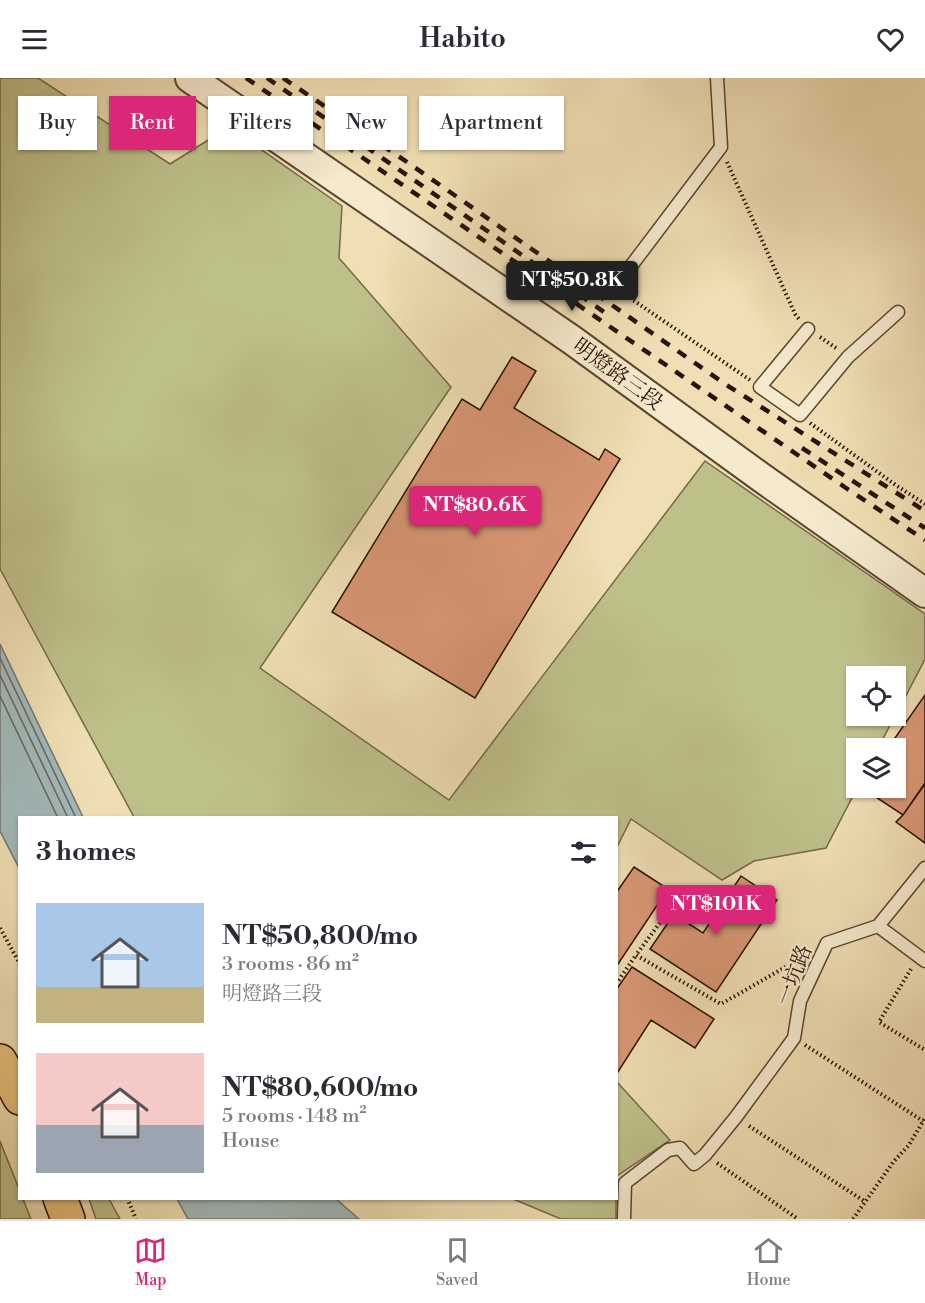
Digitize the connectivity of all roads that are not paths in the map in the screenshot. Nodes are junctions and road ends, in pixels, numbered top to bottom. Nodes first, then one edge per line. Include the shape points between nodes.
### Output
1 (190, 78) edge
2 (717, 78) edge
3 (625, 274) road end
4 (898, 312) dead end
5 (808, 329) road end
6 (925, 593) edge
7 (925, 868) edge
8 (878, 927) junction
9 (922, 958) edge
10 (0, 1061) edge
11 (18, 1094) edge
12 (61, 1200) edge
13 (68, 1219) edge
14 (624, 1219) edge

1 - 6 street, 明燈路三段 via 572,340
2 - 3 lane via 721,147
4 - 5 lane via 848,357 800,415 760,387
7 - 8 lane
8 - 9 lane
8 - 14 lane, 一坑路 via 827,943 800,1001 794,1038 736,1117 694,1164 680,1148 668,1150 625,1183
10 - 11 main road
12 - 13 main road

